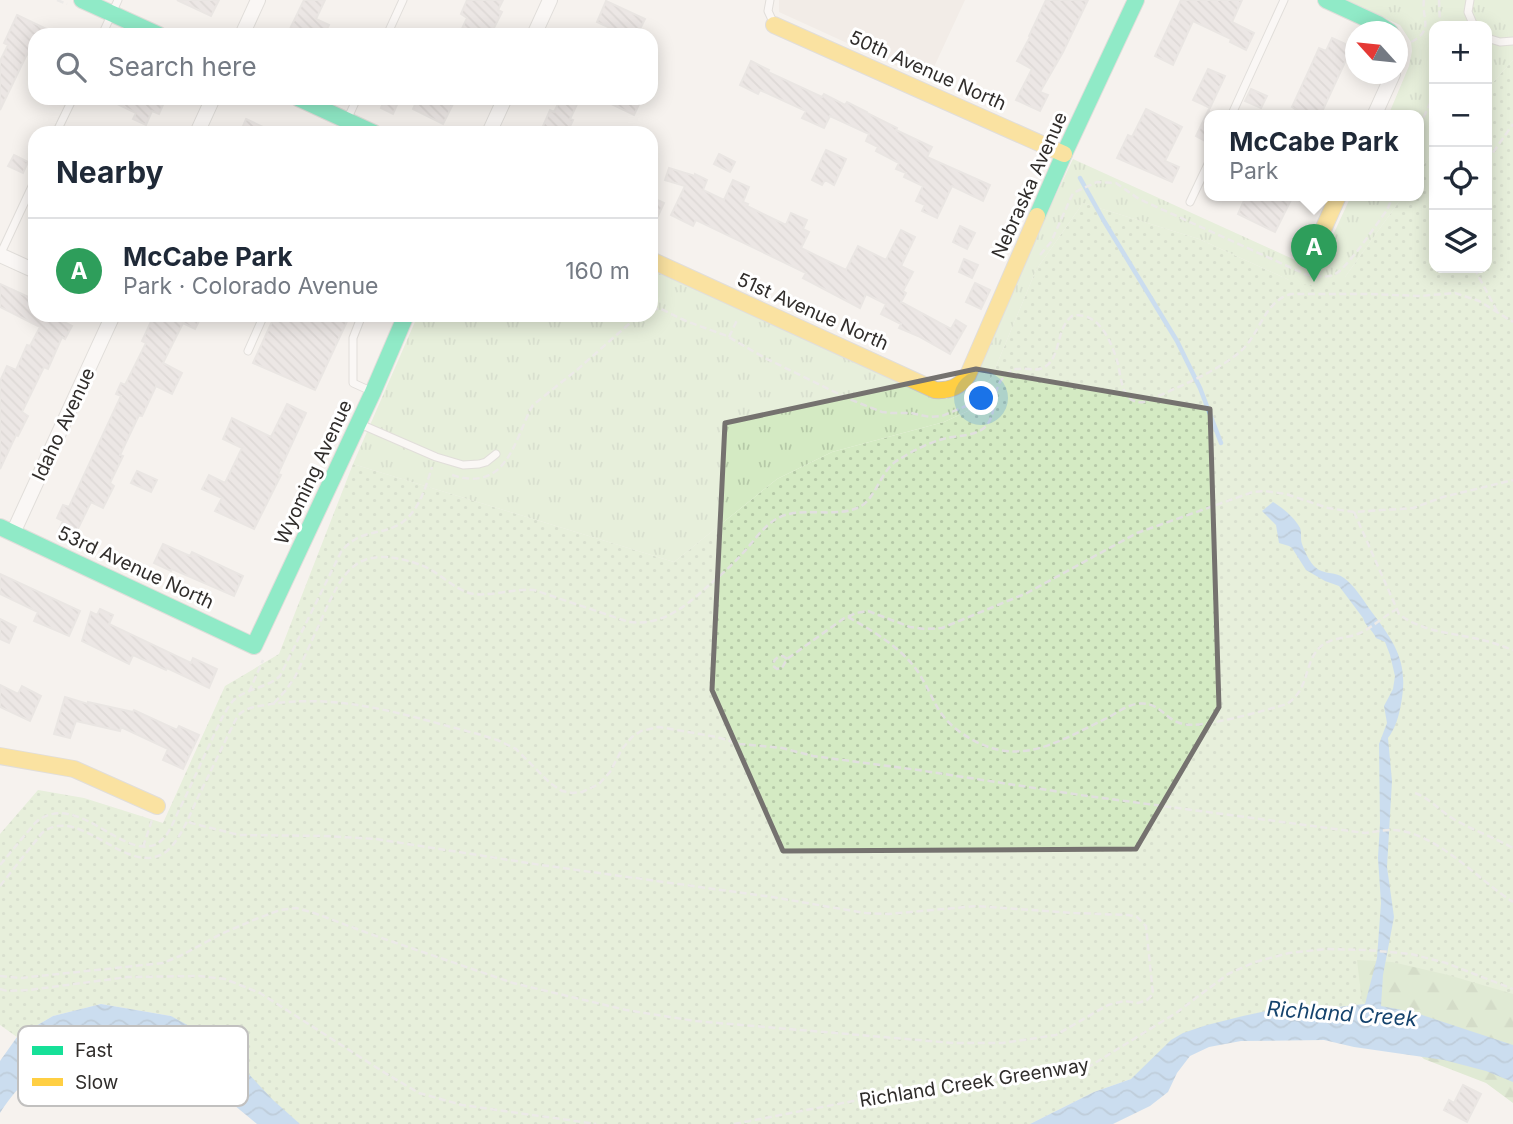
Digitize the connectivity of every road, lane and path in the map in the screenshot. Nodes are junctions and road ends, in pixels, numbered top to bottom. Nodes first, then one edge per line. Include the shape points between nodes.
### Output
1 (82, 0) edge
2 (258, 0) edge
3 (403, 0) edge
4 (550, 0) edge
5 (771, 0) edge
6 (1136, 0) edge
7 (1284, 0) edge
8 (1326, 0) edge
9 (1424, 0) edge
10 (1440, 0) edge
11 (1470, 0) edge
12 (115, 7) edge
13 (1372, 21) edge
14 (1440, 21) edge
15 (1472, 21) edge
16 (774, 25) joint
17 (105, 28) edge
18 (148, 28) edge
19 (245, 28) edge
20 (390, 28) edge
21 (537, 28) edge
22 (1492, 40) edge
23 (1513, 41) edge
24 (1408, 44) edge
25 (1388, 84) edge
26 (70, 105) edge
27 (210, 105) edge
28 (310, 105) edge
29 (356, 105) edge
30 (502, 105) edge
31 (1234, 110) edge
32 (1377, 110) edge
33 (1513, 124) edge
34 (60, 126) edge
35 (200, 126) edge
36 (346, 126) edge
37 (348, 126) edge
38 (492, 126) edge
39 (1064, 154) junction
40 (1492, 154) edge
41 (1204, 173) edge
42 (28, 195) edge
43 (1336, 201) edge
44 (1390, 201) edge
45 (1191, 202) dead end
46 (1314, 250) dead end
47 (0, 256) edge
48 (1039, 257) dead end
49 (658, 263) edge
50 (28, 268) edge
51 (1477, 273) edge
52 (658, 309) edge
53 (1497, 311) junction
54 (739, 315) dead end
55 (110, 322) edge
56 (261, 322) edge
57 (359, 322) edge
58 (404, 322) edge
59 (631, 322) edge
60 (1513, 322) edge
61 (729, 337) junction
62 (248, 351) dead end
63 (983, 384) dead end
64 (959, 386) joint
65 (373, 392) junction
66 (359, 423) junction
67 (496, 454) dead end
68 (432, 468) dead end
69 (450, 474) dead end
70 (1513, 480) edge
71 (1354, 512) junction
72 (7, 530) edge
73 (1397, 609) junction
74 (848, 617) junction
75 (254, 646) junction
76 (1513, 650) edge
77 (786, 659) dead end
78 (249, 692) junction
79 (273, 704) junction
80 (0, 756) edge
81 (1415, 793) dead end
82 (157, 806) joint
83 (187, 820) junction
84 (143, 847) junction
85 (1513, 848) edge
86 (0, 866) edge
87 (0, 886) edge
88 (1513, 902) edge
89 (0, 976) edge
90 (0, 989) edge
91 (1513, 989) edge
92 (596, 1124) edge
93 (734, 1124) edge

1 - 12 street
2 - 19 street
3 - 20 lane
4 - 21 street
5 - 16 lane via 768,11
6 - 39 street, Nebraska Avenue
7 - 31 lane
8 - 13 street
9 - 24 path via 1423,33
10 - 14 path
11 - 15 lane
12 - 17 lane
12 - 18 street
16 - 39 street, 50th Avenue North
22 - 23 lane
25 - 32 street
26 - 34 lane
27 - 35 street
28 - 36 street
29 - 37 lane
30 - 38 street
33 - 40 path
39 - 64 street, Nebraska Avenue via 971,369
41 - 45 lane
42 - 47 lane
43 - 46 street
44 - 48 path via 1344,268 1317,276 1139,199 1116,183 1097,182 1073,193 1051,242
47 - 50 street
49 - 64 street, 51st Avenue North via 936,390
51 - 53 path
52 - 61 path
53 - 60 path
53 - 79 path via 1455,293 1291,294 1273,305 1234,357 1140,403 1125,392 1114,352 1100,326 1089,317 1072,316 1046,366 1017,369 1001,380 984,428 941,440 896,461 860,507 777,518 717,579 667,617 629,622 526,590 473,594 419,564 370,558 352,567 339,582 290,685
54 - 61 path
55 - 72 street, Idaho Avenue
56 - 62 lane
57 - 65 lane via 353,338 353,383
58 - 65 street, Wyoming Avenue
59 - 69 path via 533,405 499,470 477,478
61 - 63 path via 849,399 887,413 942,416 971,402
65 - 66 street, Wyoming Avenue
66 - 67 lane via 463,465 486,462
66 - 75 street, Wyoming Avenue
68 - 78 path via 421,499 406,519 355,538 346,546 283,671
70 - 71 path via 1413,508
71 - 73 path
71 - 74 path via 1286,494 1253,492 1137,533 1027,593 942,628 910,627 867,611
72 - 75 street, 53rd Avenue North
73 - 74 path via 1363,632 1320,646 1296,698 1287,704 1199,724 1183,724 1147,703 1133,704 1041,748 1017,753 999,751 962,733 941,715 918,672 902,655
73 - 76 path via 1410,622
74 - 77 path
75 - 78 path via 267,652
78 - 84 path via 227,708 166,835
79 - 83 path via 247,708 237,717
79 - 88 path via 359,704 478,734 516,749 550,783 572,793 599,784 632,737 659,727 813,756 1080,795 1365,833 1394,830 1442,848
80 - 82 street via 74,769
81 - 85 path via 1457,821
82 - 84 path
83 - 87 path via 170,848 151,857 127,853 75,828 50,827
83 - 89 path via 239,835 376,839 865,913 977,906 1128,915 1146,926 1153,994 1138,1003 1124,1000 1108,1005 1056,1035 1003,1043 708,1023 634,1012 513,983 296,908 256,919 163,963 20,978
84 - 86 path via 81,817 55,813 35,823
90 - 92 path via 29,990 128,977 225,979 260,993 419,1093 462,1105
91 - 93 path, Richland Creek Greenway via 1412,954 1307,950 1242,967 1090,1066 869,1098

